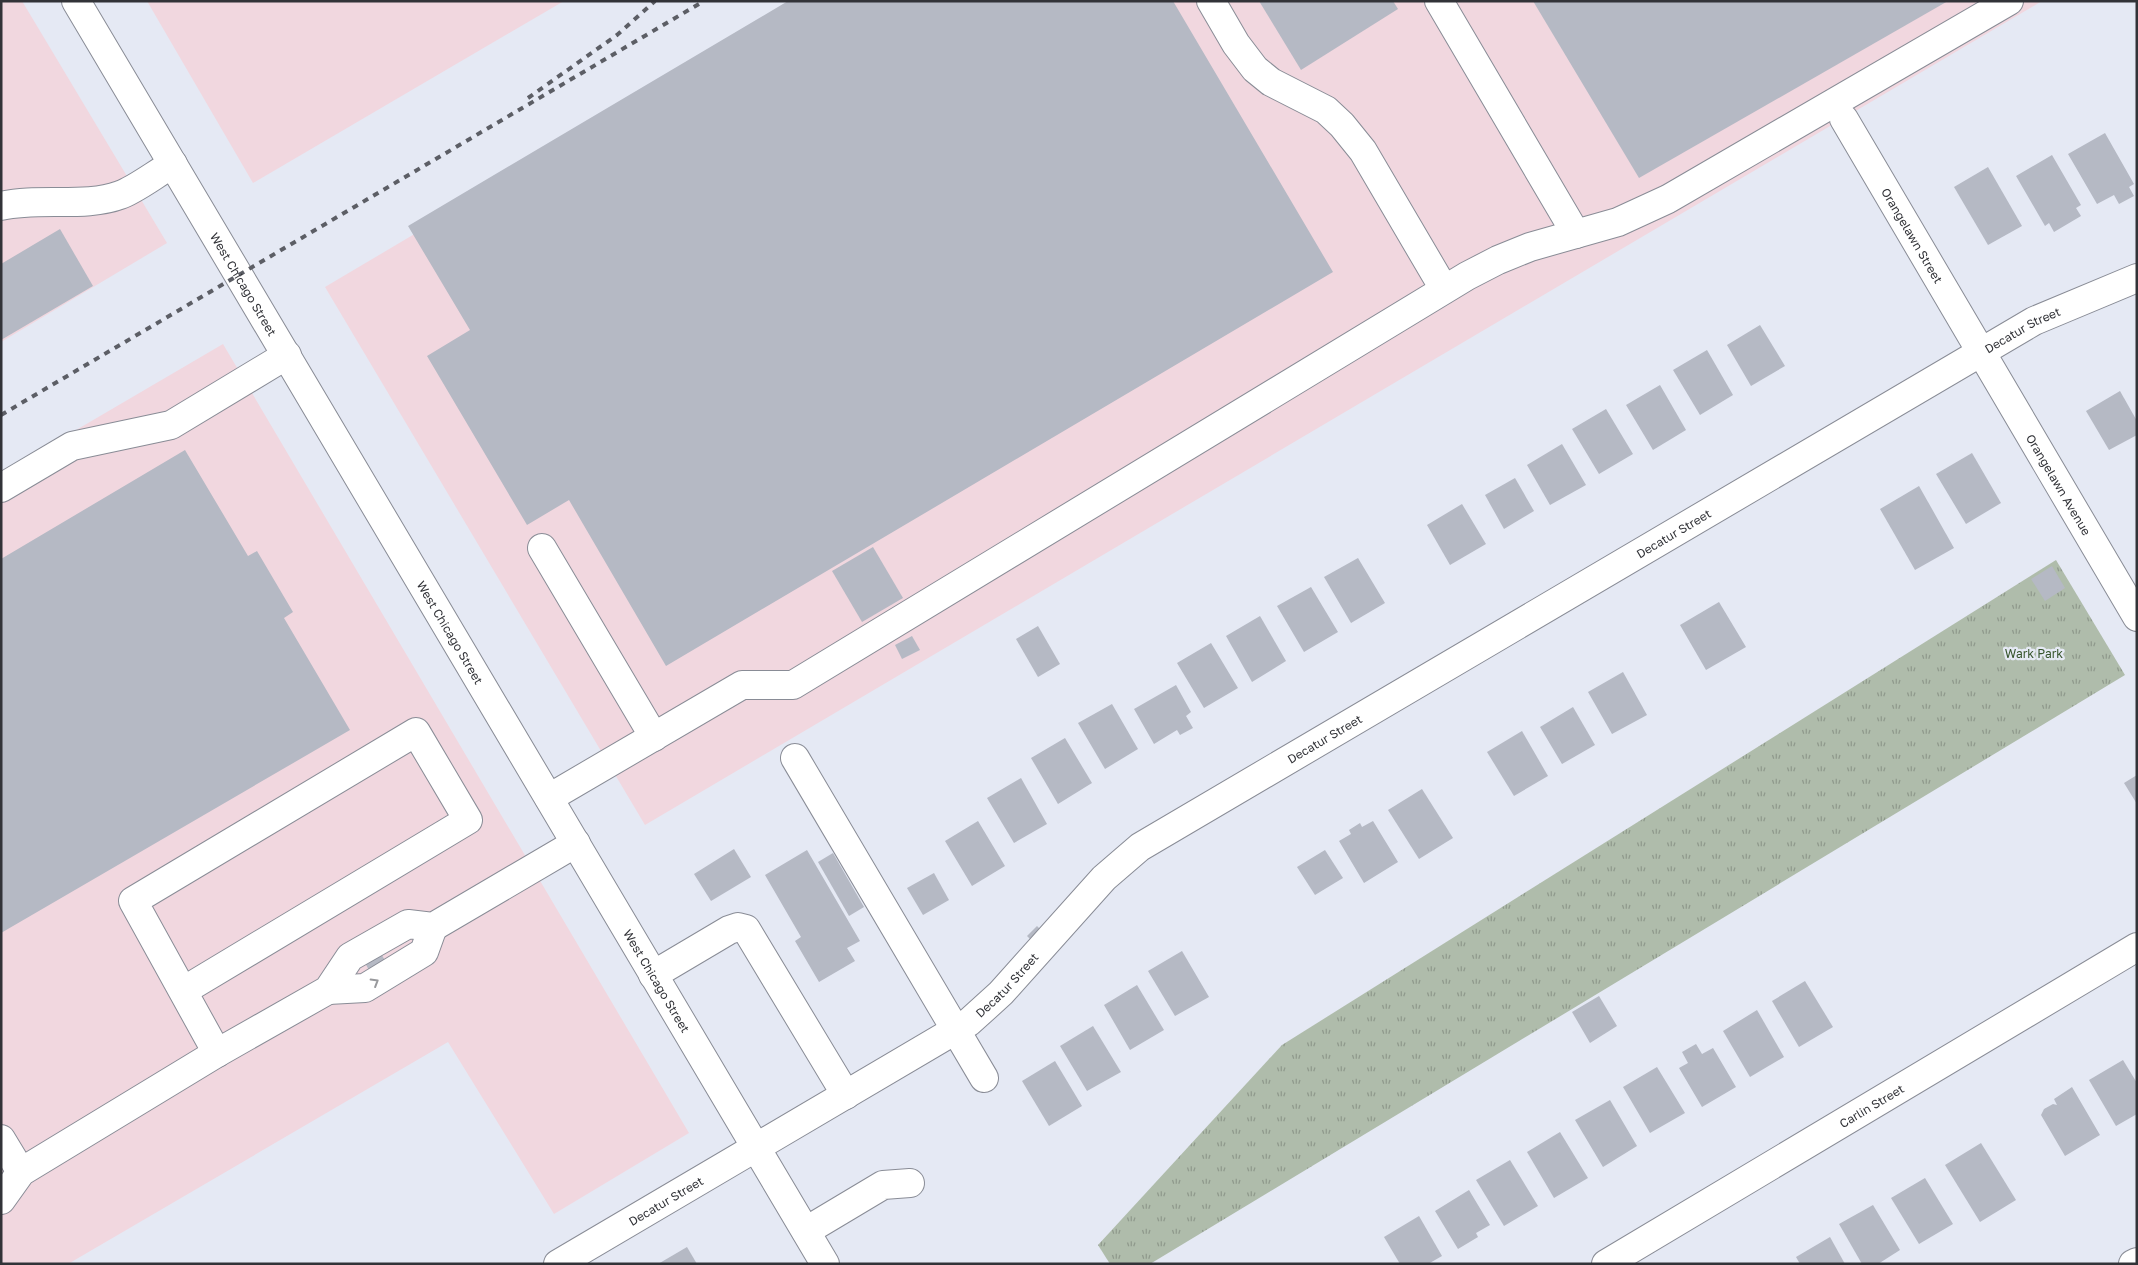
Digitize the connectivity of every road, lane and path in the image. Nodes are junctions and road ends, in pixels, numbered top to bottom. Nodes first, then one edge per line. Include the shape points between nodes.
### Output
1 (76, 1) edge
2 (1211, 1) edge
3 (1439, 1) edge
4 (2009, 1) edge
5 (1844, 119) dead end
6 (173, 164) junction
7 (1, 206) edge
8 (1576, 234) junction
9 (2137, 278) edge
10 (1444, 290) junction
11 (1981, 351) junction
12 (287, 355) junction
13 (1, 488) edge
14 (542, 548) dead end
15 (2137, 617) edge
16 (654, 736) junction
17 (795, 758) dead end
18 (549, 798) junction
19 (576, 843) junction
20 (2137, 947) edge
21 (653, 974) junction
22 (183, 991) junction
23 (956, 1031) junction
24 (218, 1053) junction
25 (984, 1078) dead end
26 (846, 1095) junction
27 (1, 1139) edge
28 (756, 1148) junction
29 (20, 1172) junction
30 (910, 1183) dead end
31 (1, 1200) edge
32 (806, 1231) junction
33 (2137, 1262) edge
34 (558, 1264) edge
35 (825, 1264) edge
36 (1606, 1264) edge
37 (2133, 1264) edge

1 - 6 street, West Chicago Street
2 - 10 street via 1255,69 1271,82 1326,110 1342,125 1362,151
3 - 8 street
4 - 8 street via 1668,199 1618,222
5 - 11 street, Orangelawn Street
6 - 7 street via 120,195 100,200 18,202
6 - 12 street, West Chicago Street
8 - 10 street via 1498,260
9 - 11 street, Decatur Street via 2034,321
10 - 16 street via 793,685 742,685
11 - 15 street, Orangelawn Avenue
11 - 23 street, Decatur Street via 1140,847 1104,878 1001,992
12 - 13 street via 171,425 72,446
12 - 18 street, West Chicago Street
14 - 16 street
16 - 18 street
17 - 23 street
18 - 19 street, West Chicago Street
19 - 21 street, West Chicago Street
19 - 24 street via 433,927 408,924 350,958 328,990
20 - 36 street, Carlin Street
21 - 26 street via 729,930 746,929
21 - 28 street, West Chicago Street
22 - 22 street via 133,901 416,732 468,820
22 - 24 street
23 - 25 street
23 - 26 street, Decatur Street
24 - 29 street
26 - 28 street, Decatur Street
27 - 29 street
28 - 32 street, West Chicago Street
28 - 34 street, Decatur Street
29 - 31 street
30 - 32 street via 883,1185
32 - 35 street, West Chicago Street
33 - 37 street

